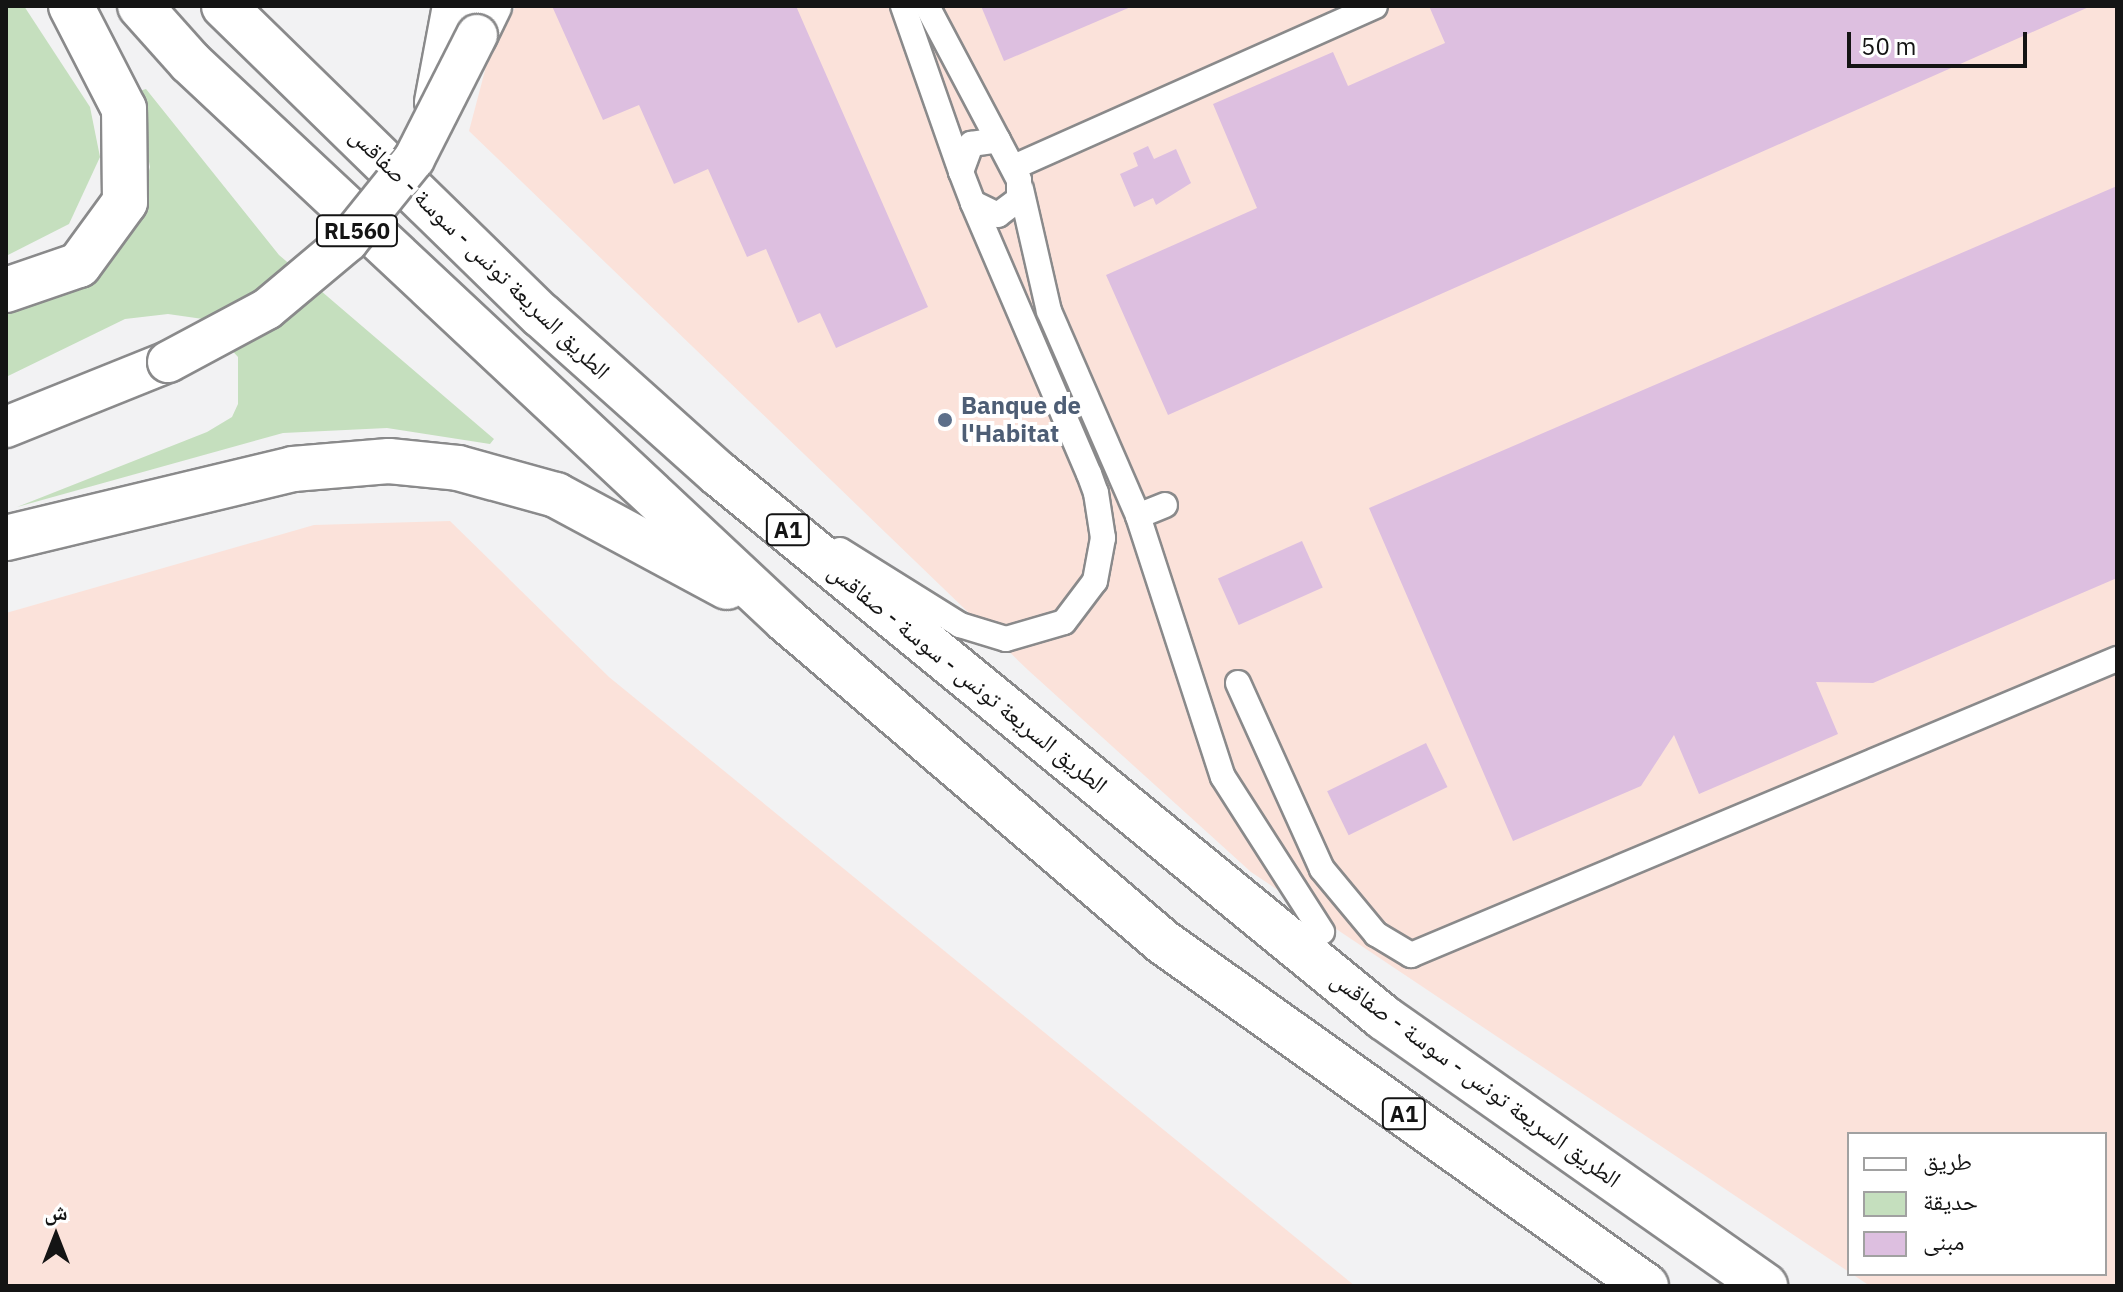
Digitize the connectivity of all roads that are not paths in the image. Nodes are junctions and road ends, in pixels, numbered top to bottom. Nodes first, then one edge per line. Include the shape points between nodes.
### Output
1 (71, 6) edge
2 (140, 6) edge
3 (224, 6) edge
4 (903, 6) edge
5 (927, 6) edge
6 (1375, 6) edge
7 (469, 18) edge
8 (434, 115) joint
9 (998, 140) junction
10 (961, 172) junction
11 (1018, 178) junction
12 (973, 203) junction
13 (6, 290) edge
14 (6, 427) edge
15 (719, 474) junction
16 (1165, 505) dead end
17 (1138, 516) junction
18 (6, 538) edge
19 (786, 620) junction
20 (2117, 659) edge
21 (1238, 683) dead end
22 (1322, 932) joint
23 (1384, 1018) junction
24 (1646, 1286) edge
25 (1765, 1286) edge

1 - 13 highway via 124,109 125,202 79,265
2 - 19 highway, A1 via 190,62
3 - 15 highway, الطريق السريعة تونس - سوسة - صفاقس / A1 via 541,315
4 - 10 street
5 - 9 street
6 - 11 street
7 - 8 highway
8 - 14 highway, RL560, bridge via 414,159 348,241 267,309 168,362
9 - 10 street via 971,144
9 - 11 street
10 - 12 street
11 - 12 street via 1007,212 988,214
11 - 17 street via 1061,345
12 - 15 street via 1102,517 1095,581 1076,612 1037,635 975,632
15 - 23 highway, الطريق السريعة تونس - سوسة - صفاقس / A1
16 - 17 street
17 - 22 street via 1223,777
18 - 19 highway via 293,469 424,463 556,495
19 - 24 highway, A1 via 1163,942
20 - 21 street via 1411,955 1376,934 1322,869
22 - 23 highway
23 - 25 highway, الطريق السريعة تونس - سوسة - صفاقس / A1

